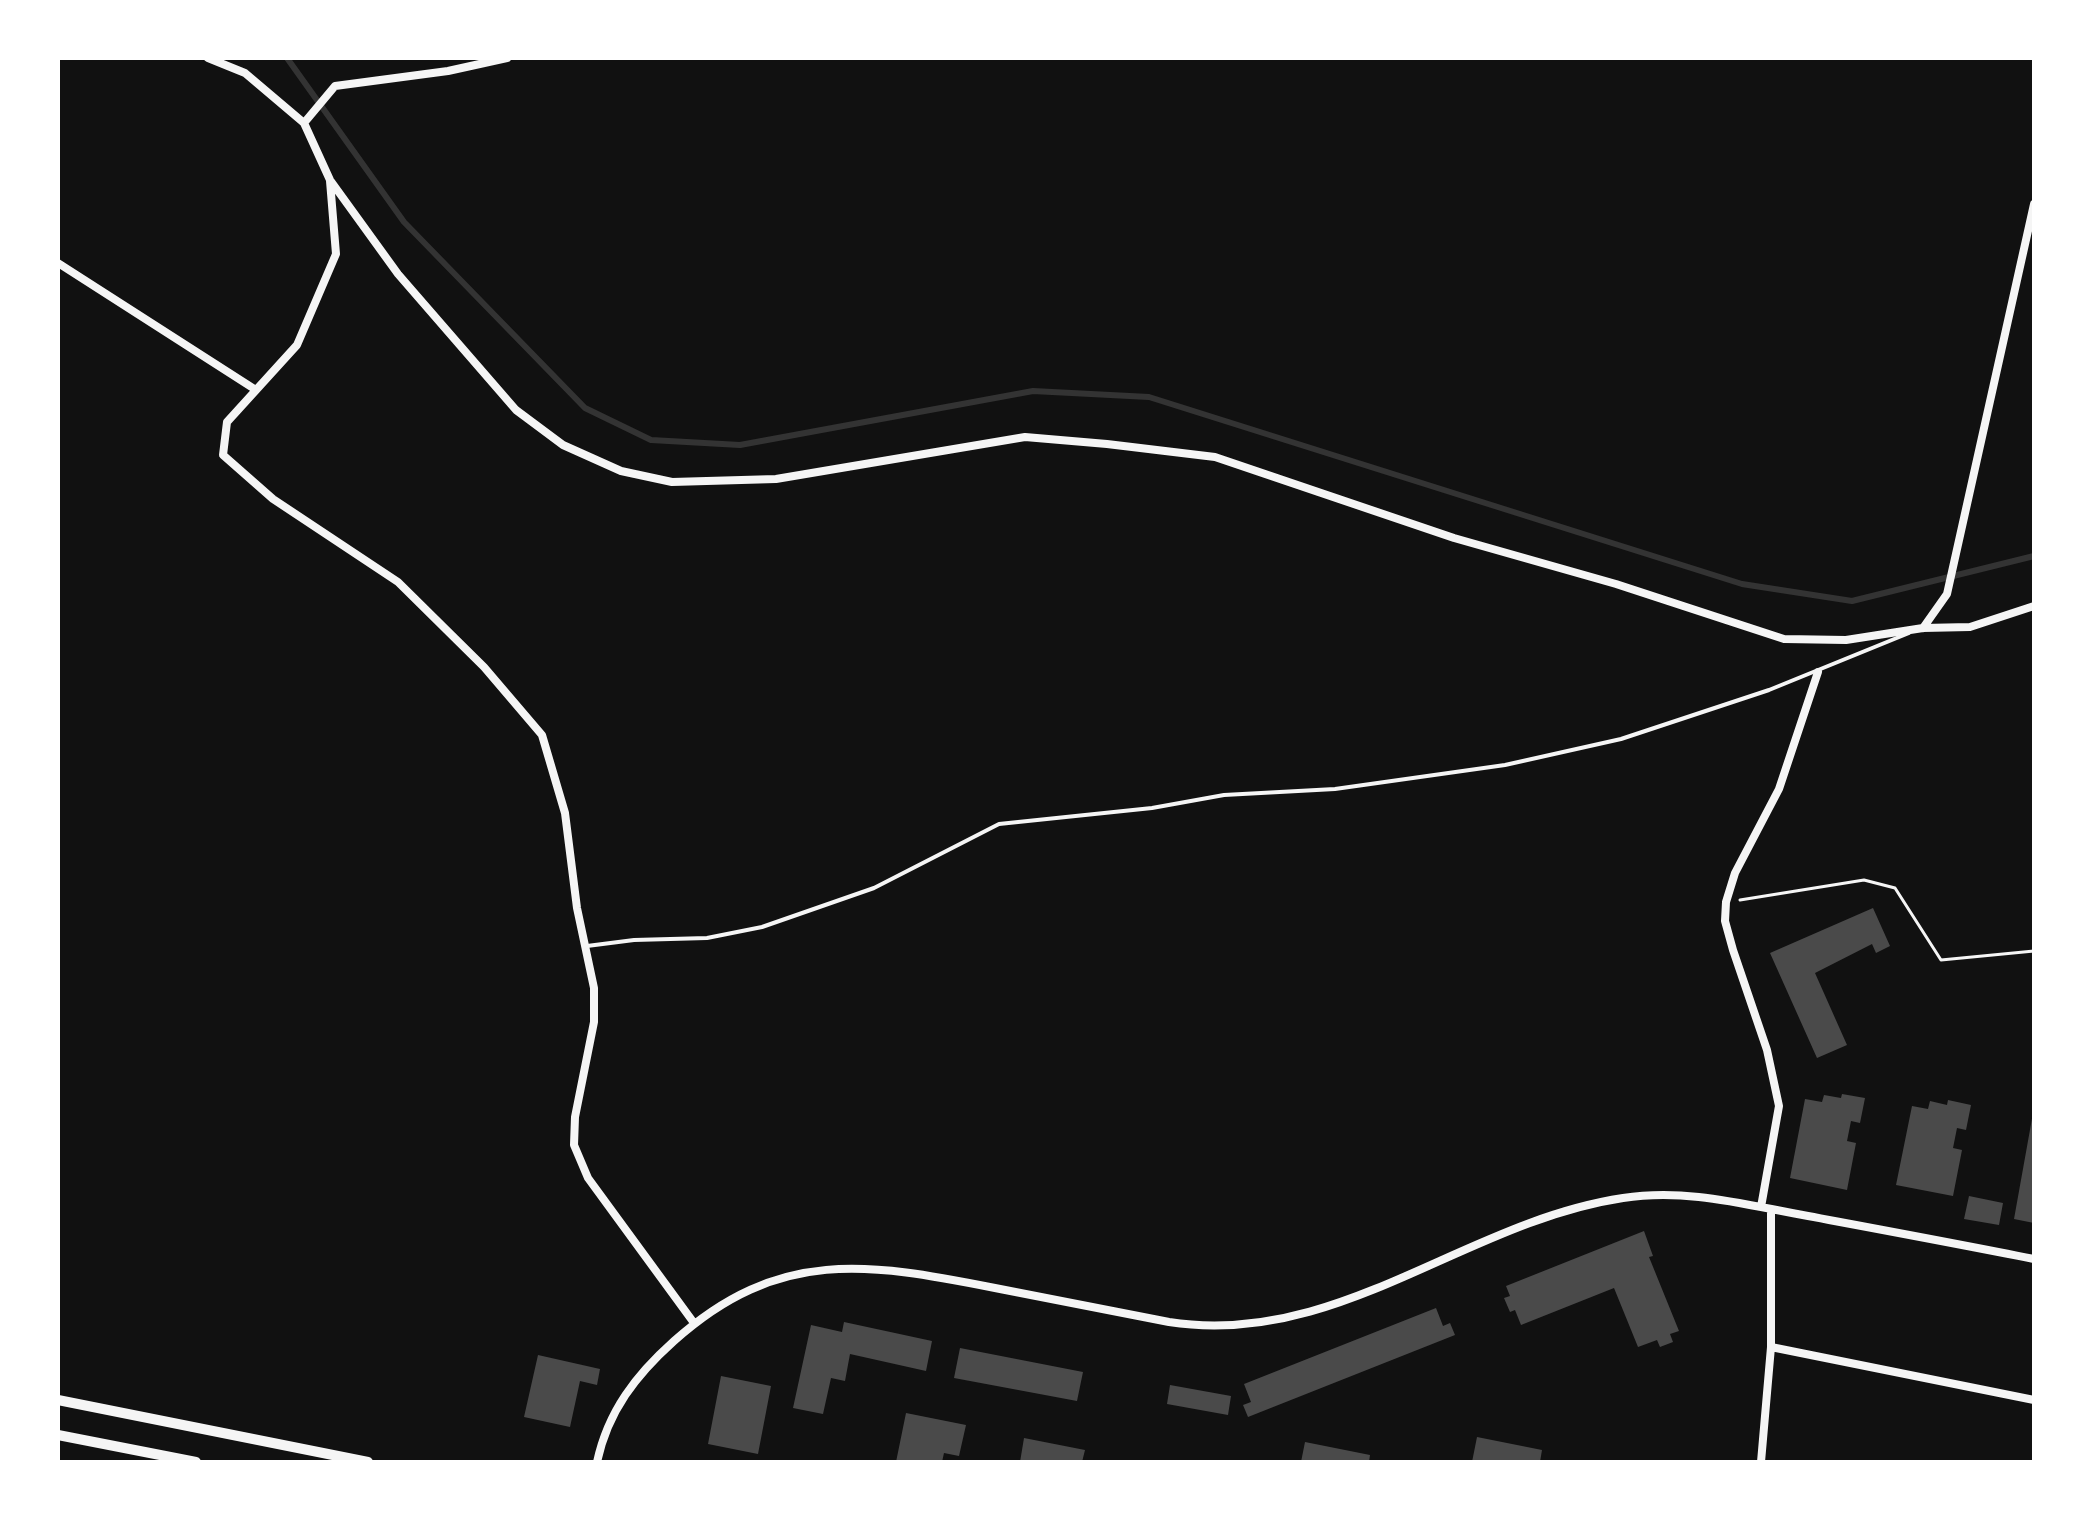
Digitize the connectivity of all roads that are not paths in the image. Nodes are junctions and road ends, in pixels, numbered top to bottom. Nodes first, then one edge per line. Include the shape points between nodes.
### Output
1 (208, 58) edge
2 (507, 58) edge
3 (304, 123) junction
4 (330, 180) junction
5 (2034, 204) edge
6 (58, 263) edge
7 (256, 390) junction
8 (2034, 606) edge
9 (1923, 628) junction
10 (1818, 672) junction
11 (587, 946) junction
12 (1766, 1208) junction
13 (2034, 1259) edge
14 (694, 1323) junction
15 (1771, 1347) junction
16 (58, 1400) edge
17 (2034, 1400) edge
18 (58, 1435) edge
19 (196, 1462) edge
20 (368, 1462) edge
21 (597, 1462) edge
22 (1761, 1462) edge

1 - 3 street via 245,73
2 - 3 street via 335,86
3 - 4 street
4 - 7 street via 336,254 297,345
4 - 9 street via 398,274 516,410 563,445 621,471 672,482 776,479 1025,437 1215,457 1454,538 1784,639 1846,640
5 - 9 street via 1947,590
6 - 7 street
7 - 11 street via 227,422 223,455 273,499 398,582 484,667 542,735 565,813
8 - 9 street via 1970,627
9 - 10 lane
10 - 11 lane via 1621,739 1505,765 1335,789 1224,795 999,824 874,888 762,927 707,938
10 - 12 street via 1779,789 1735,873 1726,902 1725,921 1767,1050 1779,1106
11 - 14 street via 595,1005 573,1129 578,1160
12 - 13 street
12 - 14 street via 1673,1194 1600,1202 1530,1224 1305,1315 1250,1326 1195,1326 905,1270 859,1266 786,1276
12 - 15 street
14 - 21 street via 626,1393 606,1427
15 - 17 street
15 - 22 street
16 - 20 street
18 - 19 street

